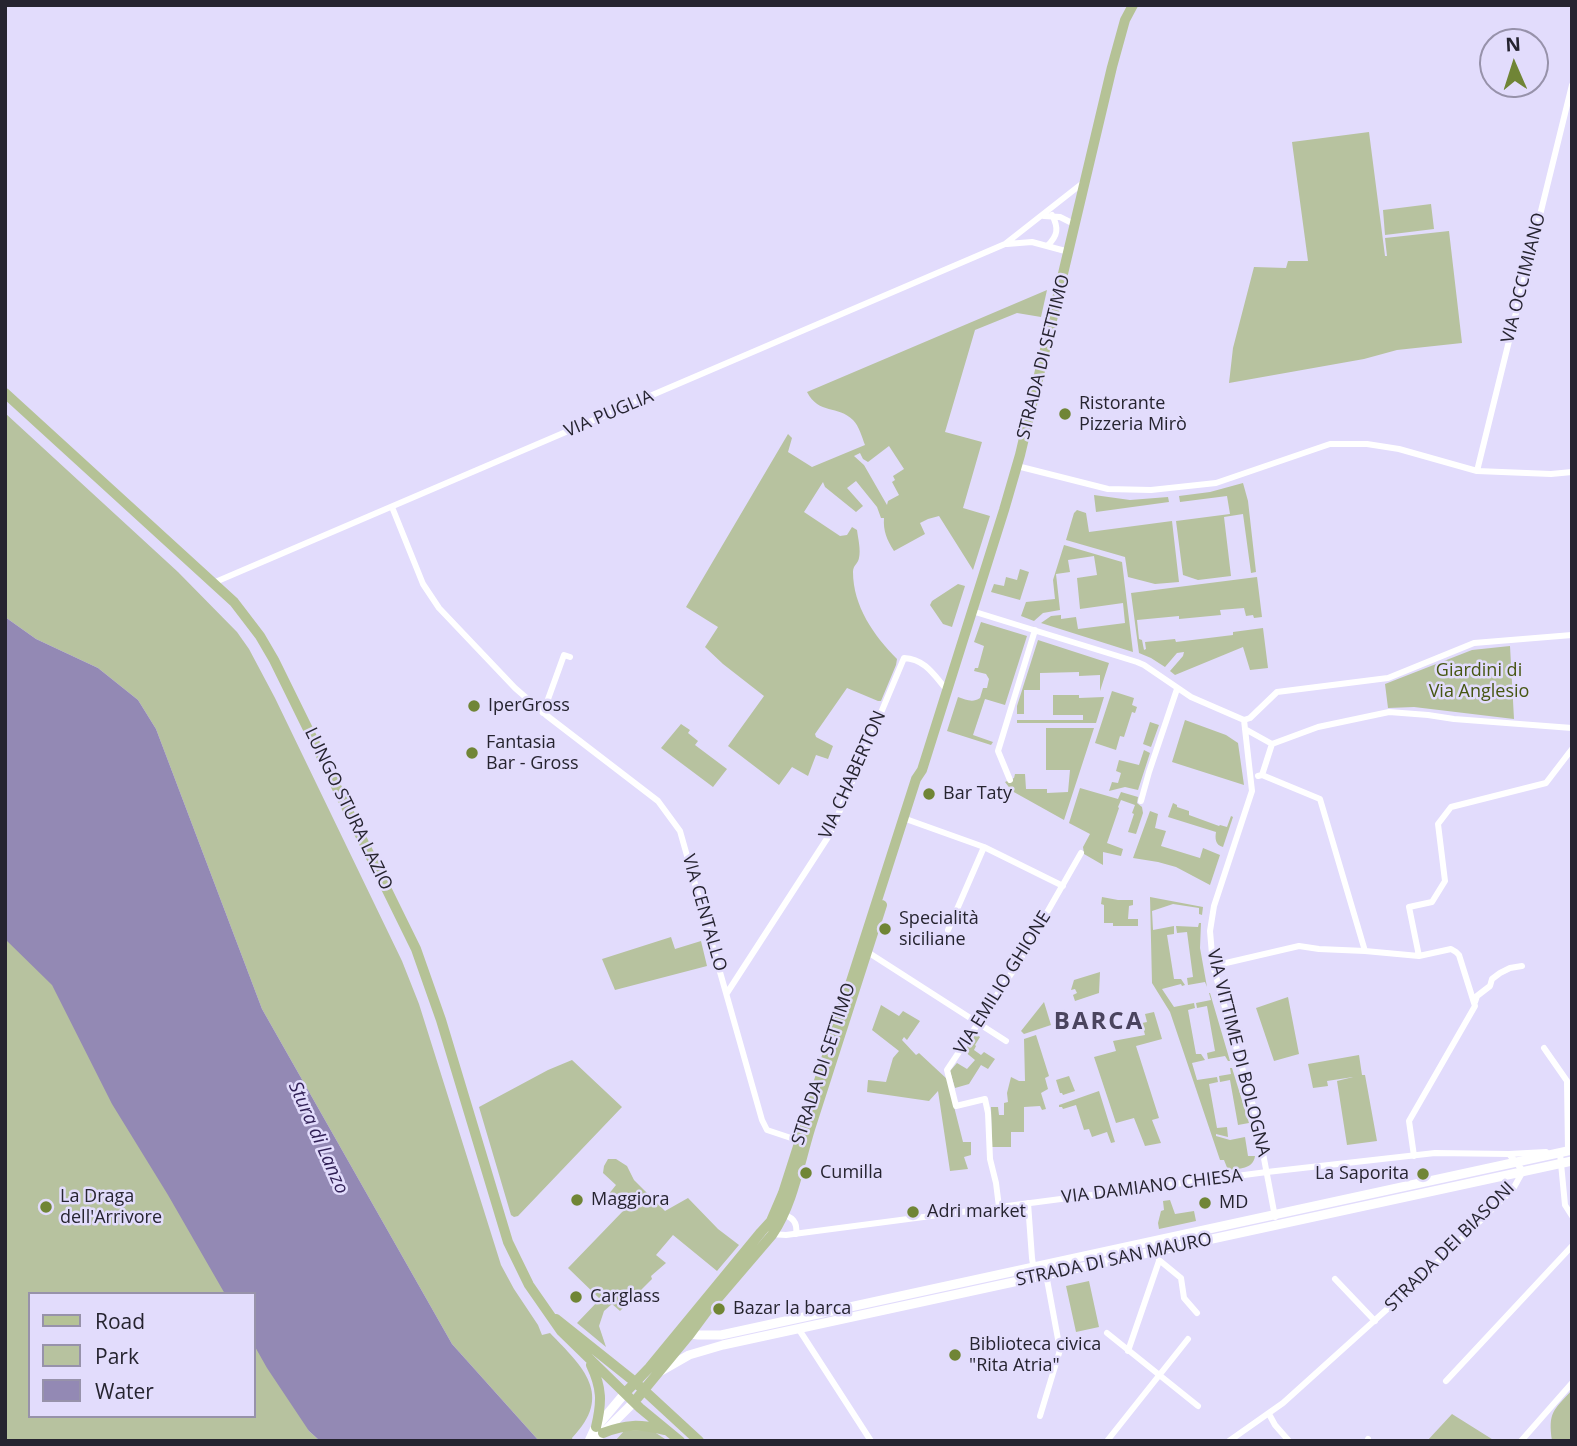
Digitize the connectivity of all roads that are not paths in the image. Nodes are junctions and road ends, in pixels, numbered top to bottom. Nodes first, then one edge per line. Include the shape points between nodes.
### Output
1 (1125, 5) edge
2 (1133, 5) edge
3 (1125, 20) junction
4 (1572, 85) edge
5 (1086, 181) junction
6 (1052, 215) junction
7 (1042, 216) junction
8 (1076, 225) junction
9 (1005, 244) junction
10 (1047, 246) junction
11 (1069, 252) junction
12 (5, 393) edge
13 (1017, 466) junction
14 (1477, 471) junction
15 (1572, 472) edge
16 (392, 507) junction
17 (213, 583) junction
18 (972, 611) junction
19 (1035, 630) junction
20 (1572, 635) edge
21 (570, 657) dead end
22 (1177, 689) junction
23 (947, 690) junction
24 (543, 713) junction
25 (1244, 720) junction
26 (1572, 728) edge
27 (1245, 729) junction
28 (1272, 744) junction
29 (1572, 749) edge
30 (1251, 775) junction
31 (1262, 775) junction
32 (1010, 780) dead end
33 (1141, 801) dead end
34 (906, 819) junction
35 (984, 847) junction
36 (1081, 853) dead end
37 (1063, 886) junction
38 (948, 930) dead end
39 (1281, 939) dead end
40 (864, 950) junction
41 (1281, 950) junction
42 (1365, 951) junction
43 (1419, 956) junction
44 (1213, 966) junction
45 (1522, 966) dead end
46 (727, 993) junction
47 (1475, 1006) junction
48 (979, 1024) junction
49 (1006, 1041) dead end
50 (1544, 1048) dead end
51 (802, 1142) junction
52 (1509, 1154) junction
53 (1565, 1154) edge
54 (1414, 1156) junction
55 (1572, 1161) edge
56 (1516, 1162) junction
57 (1523, 1171) junction
58 (1267, 1172) junction
59 (1028, 1203) junction
60 (999, 1207) junction
61 (1275, 1213) junction
62 (779, 1214) junction
63 (1572, 1216) edge
64 (1277, 1226) junction
65 (767, 1234) junction
66 (796, 1234) junction
67 (1572, 1246) edge
68 (1158, 1256) junction
69 (1034, 1272) junction
70 (1046, 1274) junction
71 (1335, 1279) dead end
72 (1197, 1312) dead end
73 (550, 1314) junction
74 (703, 1317) junction
75 (794, 1319) junction
76 (1375, 1321) junction
77 (798, 1329) junction
78 (678, 1333) junction
79 (1107, 1333) dead end
80 (690, 1334) junction
81 (715, 1335) junction
82 (1188, 1339) dead end
83 (1128, 1351) junction
84 (588, 1358) junction
85 (660, 1372) junction
86 (1159, 1376) junction
87 (1446, 1381) dead end
88 (635, 1382) junction
89 (1572, 1384) edge
90 (644, 1391) junction
91 (625, 1393) junction
92 (634, 1402) junction
93 (1198, 1406) dead end
94 (1269, 1414) junction
95 (1040, 1416) dead end
96 (600, 1430) junction
97 (668, 1431) junction
98 (590, 1441) edge
99 (680, 1441) edge
100 (699, 1441) edge
101 (871, 1441) edge
102 (1107, 1441) edge
103 (1229, 1441) edge
104 (1289, 1441) edge
105 (1521, 1441) edge

1 - 3 main road, STRADA DI SETTIMO
2 - 3 main road, STRADA DI SETTIMO
3 - 5 main road, STRADA DI SETTIMO
4 - 14 street, VIA OCCIMIANO
5 - 7 street, VIA PUGLIA
5 - 8 main road, STRADA DI SETTIMO
6 - 7 street
6 - 8 street
6 - 10 street via 1057,231
7 - 9 street, VIA PUGLIA
8 - 11 main road, STRADA DI SETTIMO
9 - 10 street, VIA PUGLIA
9 - 16 street, VIA PUGLIA
10 - 11 street, VIA PUGLIA
11 - 13 main road, STRADA DI SETTIMO
12 - 17 main road, LUNGO STURA LAZIO
13 - 14 street via 1108,489 1151,490 1216,483 1330,444 1367,444
13 - 18 main road, STRADA DI SETTIMO
14 - 15 street
16 - 17 street, VIA PUGLIA
16 - 24 street, VIA CENTALLO via 423,584 439,608
17 - 73 main road, LUNGO STURA LAZIO via 260,636 274,660 405,926 438,1009 508,1242 529,1285
18 - 19 street
18 - 23 main road, STRADA DI SETTIMO
19 - 22 street via 1144,665
19 - 32 street via 998,751
20 - 25 street via 1474,643 1388,678 1277,692
21 - 24 street via 564,655
22 - 25 street
22 - 33 street
23 - 34 main road, STRADA DI SETTIMO
23 - 46 street, VIA CHABERTON via 925,664 904,658 830,834
24 - 46 street, VIA CENTALLO via 658,801 680,831
25 - 27 street, VIA VITTIME DI BOLOGNA
26 - 28 street via 1389,712 1318,727
27 - 28 street
27 - 30 street, VIA VITTIME DI BOLOGNA
28 - 31 street
29 - 43 street via 1546,783 1451,807 1438,824 1445,881 1432,902 1409,907
30 - 31 street
30 - 44 street, VIA VITTIME DI BOLOGNA via 1252,791 1211,919
31 - 42 street via 1320,799
34 - 35 street
34 - 40 main road, STRADA DI SETTIMO
35 - 37 street
35 - 38 street
36 - 37 street, VIA EMILIO GHIONE
37 - 48 street, VIA EMILIO GHIONE
39 - 41 street
40 - 48 street
40 - 51 main road, STRADA DI SETTIMO
41 - 42 street via 1299,946
41 - 44 street
42 - 43 street
43 - 47 street via 1456,951
44 - 58 street, VIA VITTIME DI BOLOGNA via 1256,1116
45 - 47 street via 1492,979 1476,996
46 - 51 street, VIA CENTALLO via 767,1130
47 - 54 street via 1409,1121
48 - 49 street
48 - 60 street, VIA EMILIO GHIONE via 947,1070 956,1106 985,1100
50 - 53 street via 1567,1081
51 - 62 main road, STRADA DI SETTIMO via 782,1193
52 - 53 street, VIA DAMIANO CHIESA
52 - 54 street, VIA DAMIANO CHIESA
52 - 56 street
53 - 55 main road, STRADA DI SAN MAURO
53 - 56 main road, STRADA DI SAN MAURO
53 - 57 main road, STRADA DI SAN MAURO
53 - 63 street via 1566,1205
54 - 58 street, VIA DAMIANO CHIESA
56 - 57 street
56 - 61 main road, STRADA DI SAN MAURO
57 - 64 main road, STRADA DI SAN MAURO
57 - 76 street, STRADA DEI BIASONI via 1513,1189
58 - 59 street, VIA DAMIANO CHIESA
58 - 61 street, VIA VITTIME DI BOLOGNA
59 - 60 street, VIA DAMIANO CHIESA
59 - 69 street
60 - 66 street, VIA DAMIANO CHIESA
61 - 64 street, VIA VITTIME DI BOLOGNA
61 - 69 main road, STRADA DI SAN MAURO
62 - 65 main road, STRADA DI SETTIMO
62 - 66 street via 796,1224
64 - 68 main road, STRADA DI SAN MAURO
65 - 66 street, VIA DAMIANO CHIESA
65 - 74 main road, STRADA DI SETTIMO
65 - 78 main road, STRADA DI SETTIMO
67 - 87 street
68 - 70 main road, STRADA DI SAN MAURO
68 - 72 street via 1181,1278 1184,1298
68 - 83 street
69 - 70 main road, STRADA DI SAN MAURO
69 - 75 main road, STRADA DI SAN MAURO
69 - 77 main road, STRADA DI SAN MAURO
70 - 95 street via 1060,1350
71 - 76 street, STRADA DEI BIASONI
73 - 84 main road, LUNGO STURA LAZIO
73 - 88 main road, LUNGO STURA LAZIO
74 - 80 main road, STRADA DI SETTIMO
74 - 81 main road via 706,1329
75 - 77 street
75 - 81 main road, STRADA DI SAN MAURO
76 - 94 street, STRADA DEI BIASONI
77 - 85 main road, STRADA DI SAN MAURO via 690,1355
77 - 101 street
78 - 80 main road, STRADA DI SAN MAURO
78 - 88 main road, STRADA DI SETTIMO
79 - 83 street
80 - 81 main road, STRADA DI SAN MAURO
80 - 85 main road, STRADA DI SETTIMO
82 - 86 street
83 - 86 street
84 - 91 main road, LUNGO STURA LAZIO
84 - 96 main road via 600,1385
85 - 90 main road, STRADA DI SETTIMO
86 - 93 street
86 - 102 street
88 - 90 main road, LUNGO STURA LAZIO
88 - 91 main road
89 - 105 street
90 - 92 main road
90 - 100 main road, LUNGO STURA LAZIO
91 - 92 main road, LUNGO STURA LAZIO
91 - 96 main road
92 - 96 main road
92 - 97 main road, LUNGO STURA LAZIO
94 - 103 street, STRADA DEI BIASONI
94 - 104 street
96 - 97 main road via 641,1425
96 - 98 main road
97 - 99 main road, LUNGO STURA LAZIO

